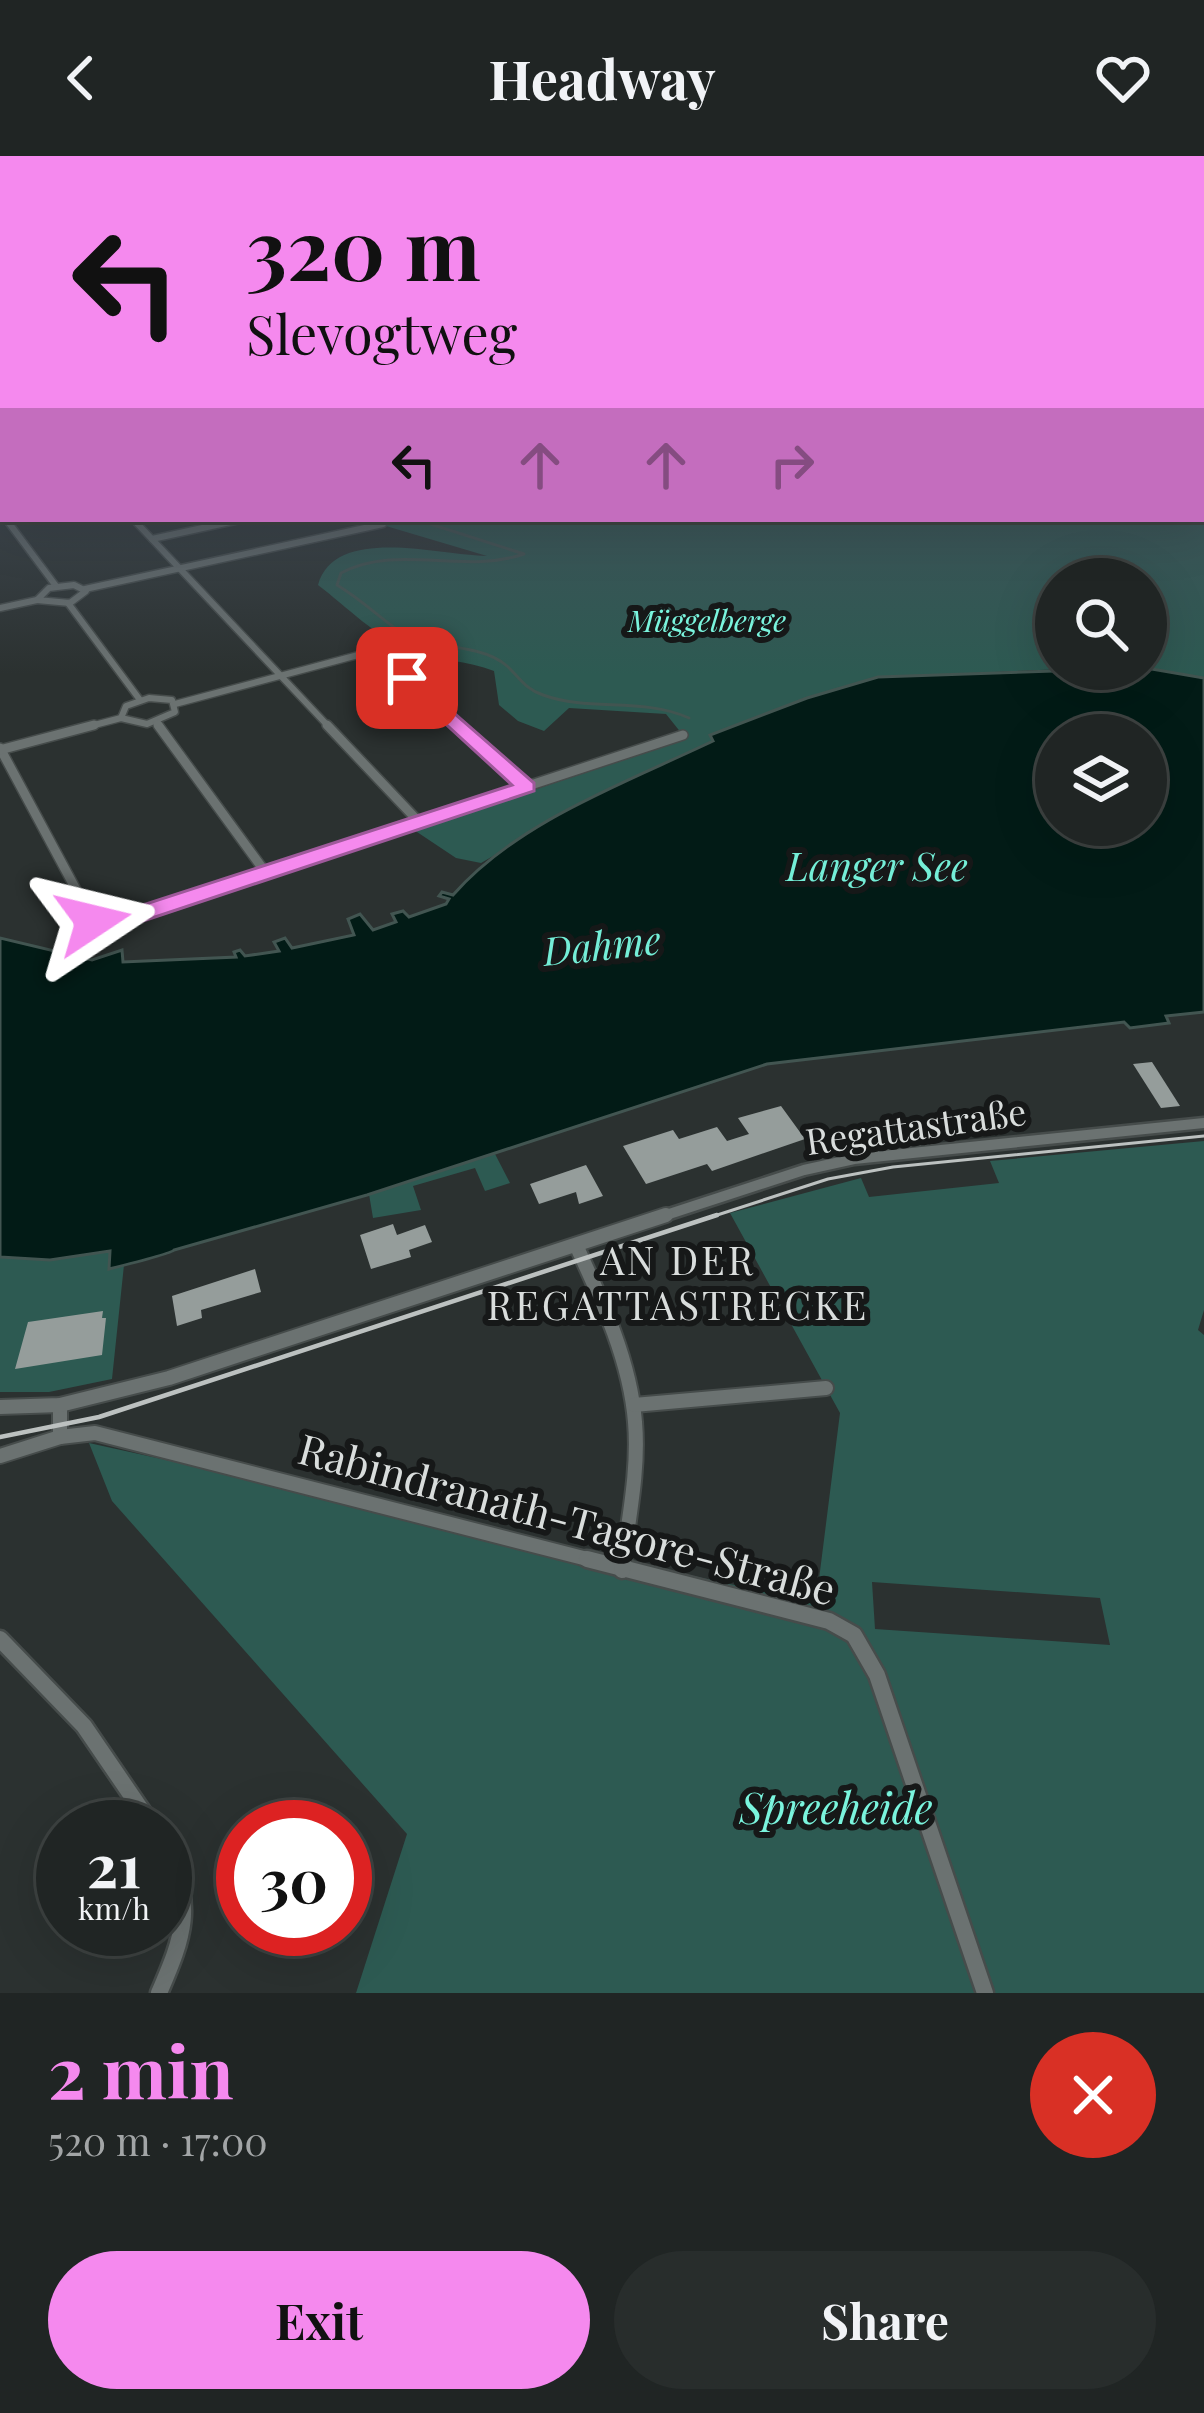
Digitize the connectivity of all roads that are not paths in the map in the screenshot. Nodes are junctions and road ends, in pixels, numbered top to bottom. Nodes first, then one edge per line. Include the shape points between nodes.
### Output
1 (8, 522) edge
2 (137, 522) edge
3 (229, 522) edge
4 (383, 524) dead end
5 (152, 538) junction
6 (181, 568) junction
7 (56, 586) junction
8 (85, 590) junction
9 (37, 600) junction
10 (68, 603) junction
11 (0, 608) edge
12 (388, 647) dead end
13 (376, 650) junction
14 (280, 676) junction
15 (140, 700) junction
16 (176, 704) junction
17 (122, 718) junction
18 (156, 722) junction
19 (683, 735) dead end
20 (0, 749) edge
21 (526, 787) junction
22 (418, 822) junction
23 (266, 873) junction
24 (1204, 1123) edge
25 (576, 1245) junction
26 (826, 1388) dead end
27 (60, 1405) junction
28 (634, 1406) junction
29 (0, 1407) edge
30 (60, 1437) junction
31 (0, 1456) edge
32 (622, 1570) junction
33 (0, 1639) edge
34 (137, 1800) edge
35 (176, 1956) edge
36 (160, 1993) edge
37 (985, 1993) edge

1 - 7 street
2 - 5 street
3 - 5 street
4 - 6 street
5 - 6 street
6 - 8 street
6 - 14 street
7 - 8 street
7 - 9 street
8 - 10 street
9 - 10 street
9 - 11 street
10 - 15 street
12 - 13 street
13 - 14 street
13 - 21 street
14 - 16 street
14 - 22 street
15 - 16 street
15 - 17 street
16 - 18 street
17 - 18 street
17 - 20 street
18 - 23 street
19 - 21 street
20 - 23 street via 99,926
21 - 22 street
22 - 23 street
24 - 25 street, Regattastraße via 854,1160
25 - 27 street, Regattastraße via 169,1378
25 - 28 street via 616,1338
26 - 28 street
27 - 29 street, Regattastraße
27 - 30 street
28 - 32 street
30 - 31 street, Rabindranath-Tagore-Straße
30 - 32 street, Rabindranath-Tagore-Straße via 95,1433
32 - 37 street, Rabindranath-Tagore-Straße via 792,1610 854,1636 892,1712
33 - 34 street via 112,1759
35 - 36 street

